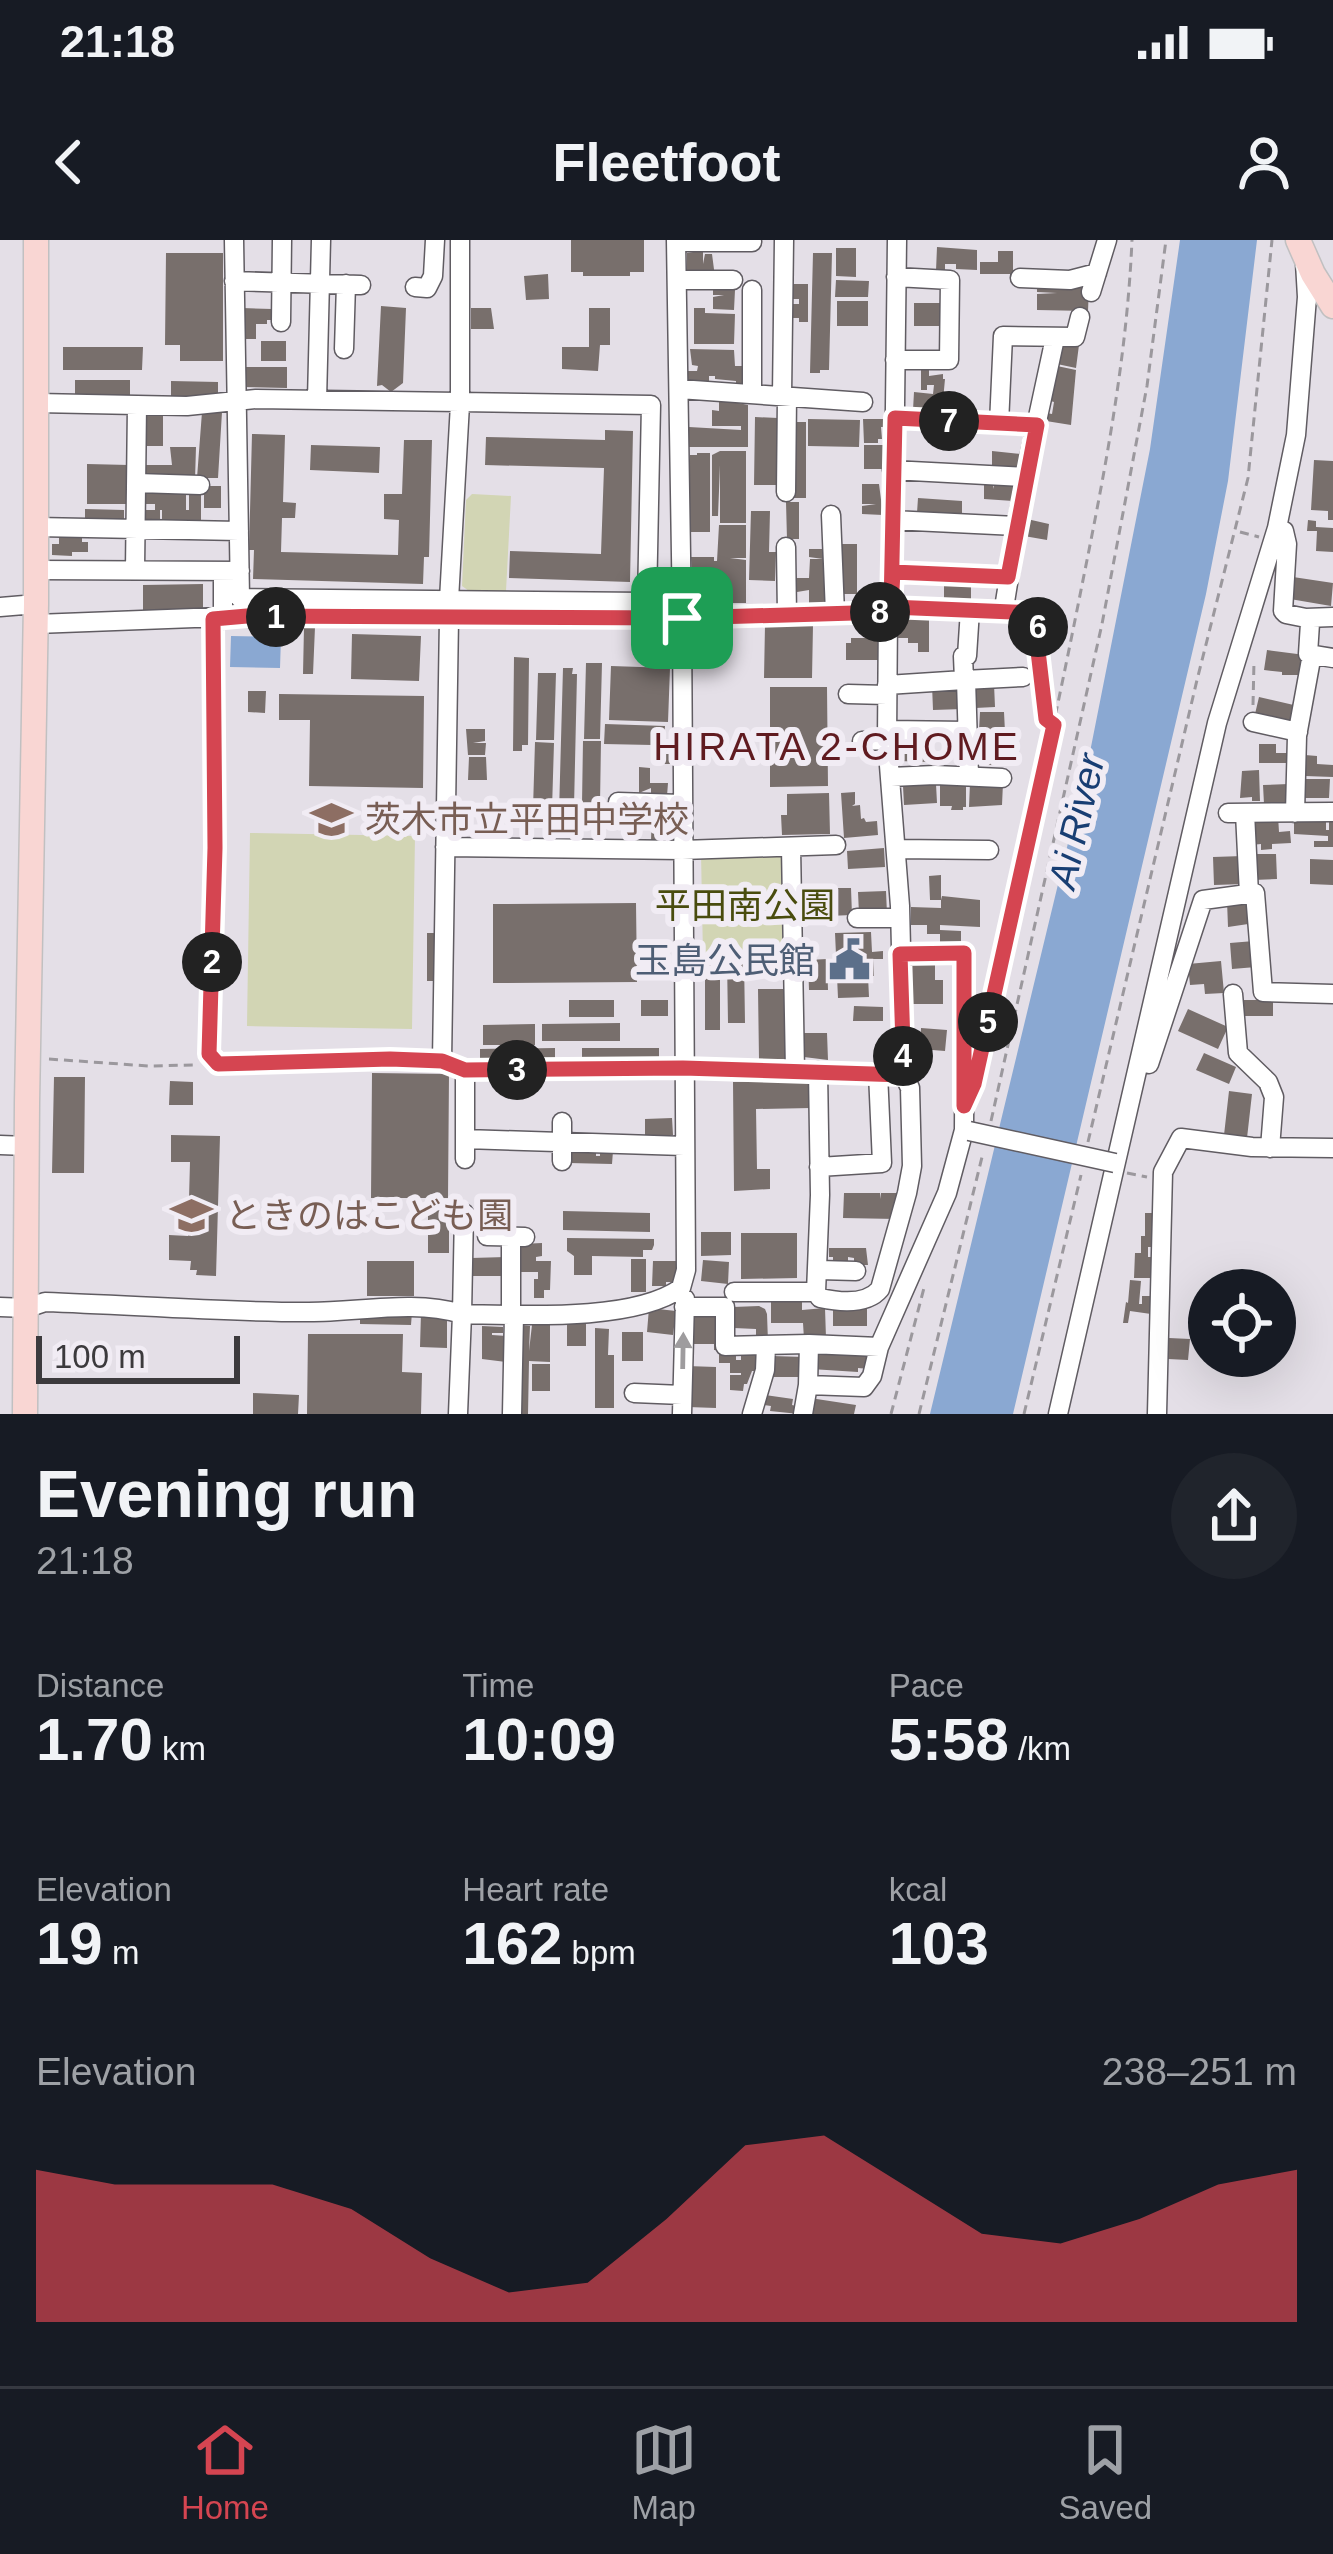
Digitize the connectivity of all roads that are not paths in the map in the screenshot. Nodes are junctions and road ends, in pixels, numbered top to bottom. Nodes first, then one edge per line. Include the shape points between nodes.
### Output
1 (37, 240) edge
2 (234, 240) edge
3 (282, 240) edge
4 (321, 240) edge
5 (435, 240) edge
6 (460, 240) edge
7 (784, 240) edge
8 (897, 240) edge
9 (1107, 240) edge
10 (676, 241) edge
11 (752, 242) edge
12 (1302, 242) edge
13 (896, 278) junction
14 (1020, 278) dead end
15 (677, 280) junction
16 (734, 280) dead end
17 (234, 281) junction
18 (281, 283) junction
19 (320, 284) junction
20 (415, 287) dead end
21 (752, 290) dead end
22 (1333, 306) edge
23 (1004, 313) dead end
24 (1080, 316) dead end
25 (281, 322) dead end
26 (1004, 336) junction
27 (1055, 338) junction
28 (344, 349) dead end
29 (895, 360) junction
30 (679, 389) junction
31 (752, 394) junction
32 (784, 396) junction
33 (317, 400) junction
34 (235, 401) junction
35 (862, 401) dead end
36 (37, 403) junction
37 (460, 404) junction
38 (136, 405) junction
39 (895, 418) junction
40 (999, 424) junction
41 (1037, 425) junction
42 (892, 470) junction
43 (1025, 476) junction
44 (136, 483) junction
45 (200, 484) dead end
46 (786, 492) dead end
47 (831, 515) dead end
48 (892, 520) junction
49 (1016, 526) junction
50 (37, 527) junction
51 (136, 529) junction
52 (238, 531) junction
53 (1275, 534) junction
54 (786, 547) dead end
55 (37, 570) junction
56 (135, 570) junction
57 (231, 571) junction
58 (893, 572) junction
59 (1008, 577) junction
60 (1004, 602) dead end
61 (0, 607) edge
62 (449, 609) junction
63 (889, 610) junction
64 (970, 610) junction
65 (1038, 613) road end
66 (36, 614) junction
67 (835, 614) junction
68 (787, 615) junction
69 (1333, 616) edge
70 (682, 618) junction
71 (1306, 618) junction
72 (218, 619) junction
73 (1312, 654) junction
74 (1333, 658) edge
75 (1023, 677) dead end
76 (965, 680) junction
77 (887, 690) junction
78 (848, 694) dead end
79 (1253, 722) road end
80 (968, 731) junction
81 (1298, 732) junction
82 (887, 735) junction
83 (862, 741) dead end
84 (969, 776) junction
85 (1002, 778) dead end
86 (884, 782) junction
87 (618, 802) dead end
88 (682, 804) junction
89 (1333, 812) edge
90 (1294, 813) junction
91 (836, 845) dead end
92 (445, 847) junction
93 (791, 847) junction
94 (896, 849) junction
95 (682, 850) junction
96 (988, 850) dead end
97 (1249, 894) junction
98 (857, 918) dead end
99 (900, 918) junction
100 (900, 954) junction
101 (1233, 994) dead end
102 (1333, 994) edge
103 (442, 1061) junction
104 (683, 1068) junction
105 (465, 1070) junction
106 (795, 1071) junction
107 (818, 1071) junction
108 (878, 1073) junction
109 (904, 1075) junction
110 (1131, 1094) junction
111 (966, 1130) junction
112 (0, 1145) edge
113 (27, 1146) junction
114 (684, 1146) junction
115 (1270, 1148) junction
116 (1333, 1148) edge
117 (1114, 1166) junction
118 (819, 1167) junction
119 (464, 1213) dead end
120 (487, 1236) dead end
121 (819, 1270) junction
122 (856, 1271) dead end
123 (734, 1292) dead end
124 (816, 1292) junction
125 (683, 1298) junction
126 (0, 1307) edge
127 (27, 1308) junction
128 (462, 1313) junction
129 (512, 1315) junction
130 (809, 1344) junction
131 (766, 1345) junction
132 (879, 1347) junction
133 (808, 1385) junction
134 (634, 1393) dead end
135 (682, 1404) edge
136 (26, 1414) edge
137 (458, 1414) edge
138 (512, 1414) edge
139 (752, 1414) edge
140 (803, 1414) edge
141 (1058, 1414) edge
142 (1157, 1414) edge

1 - 36 main road
2 - 17 street
3 - 18 street
4 - 19 street
5 - 20 street via 433,277 427,288
6 - 37 street
7 - 32 street
8 - 13 street
9 - 14 street via 1094,283
10 - 11 street
10 - 15 street
12 - 22 main road
12 - 53 street via 1301,385
13 - 29 street
13 - 29 street via 950,280 949,360
15 - 16 street
15 - 30 street
17 - 18 street
17 - 34 street
18 - 19 street
18 - 25 street
19 - 28 street via 354,284
19 - 33 street
21 - 31 street
23 - 26 street
24 - 27 street via 1075,337
26 - 27 street
26 - 40 street
27 - 41 street
29 - 39 street
30 - 31 street
30 - 70 street
31 - 32 street
32 - 35 street
32 - 46 street
33 - 34 street
33 - 37 street
34 - 38 street
34 - 52 street
36 - 38 street
36 - 50 main road
37 - 62 street
37 - 62 street via 651,405 647,602
38 - 44 street
39 - 40 street
39 - 42 street
40 - 41 street
41 - 43 street
42 - 43 street
42 - 48 street
43 - 49 street
44 - 45 street
44 - 51 street
47 - 67 street
48 - 49 street
48 - 58 street
49 - 59 street
50 - 51 street
50 - 55 main road
51 - 52 street
51 - 56 street
52 - 57 street
53 - 71 street via 1284,531 1287,544 1283,610
53 - 110 street via 1217,723
54 - 68 street
55 - 56 street
55 - 66 main road
56 - 57 street
57 - 62 street via 240,598
57 - 72 street
58 - 59 street
58 - 63 street
59 - 60 street
61 - 66 street
62 - 70 street
62 - 72 street
62 - 92 street
63 - 64 street
63 - 67 street
63 - 77 street
64 - 65 street
64 - 76 street
66 - 72 street
66 - 113 main road
67 - 68 street
68 - 70 street
69 - 71 street
70 - 88 street
71 - 73 street
72 - 103 street via 209,1054 218,1064
73 - 74 street
73 - 81 street
75 - 76 street
76 - 77 street
76 - 80 street
77 - 78 street
77 - 82 street
79 - 81 street
80 - 82 street
80 - 84 street
81 - 90 street
82 - 83 street
82 - 86 street
84 - 85 street
84 - 86 street
86 - 94 street
87 - 88 street
88 - 95 street
89 - 90 street
90 - 97 street via 1236,813
91 - 93 street
92 - 95 street
92 - 103 street
93 - 95 street
93 - 106 street
94 - 96 street
94 - 99 street
95 - 104 street
97 - 102 street via 1255,893 1263,992
97 - 110 street via 1203,900 1144,1079
98 - 99 street
99 - 100 street
100 - 109 street
100 - 111 street via 964,953
101 - 115 street via 1238,1053 1274,1097
103 - 105 street
104 - 105 street
104 - 106 street
104 - 114 street
105 - 114 street via 465,1149
106 - 107 street
107 - 108 street
107 - 118 street
108 - 109 street
108 - 118 street via 881,1162
109 - 124 street via 912,1166 880,1289 865,1300
110 - 117 street
111 - 117 street, bridge
111 - 132 street
112 - 113 street
113 - 127 main road
114 - 125 street
115 - 116 street
115 - 142 street via 1181,1138 1163,1172
117 - 141 street
118 - 121 street
119 - 128 street
120 - 129 street via 518,1237
121 - 122 street
121 - 124 street
123 - 124 street
125 - 129 street
125 - 131 street via 725,1307 725,1346
135 -> 125 street
126 - 127 street
127 - 128 street via 415,1306
127 - 136 main road
128 - 129 street
128 - 137 street
129 - 138 street
130 - 131 street
130 - 132 street
130 - 133 street
131 - 139 street
132 - 133 street via 865,1387
133 - 140 street
134 - 135 street

